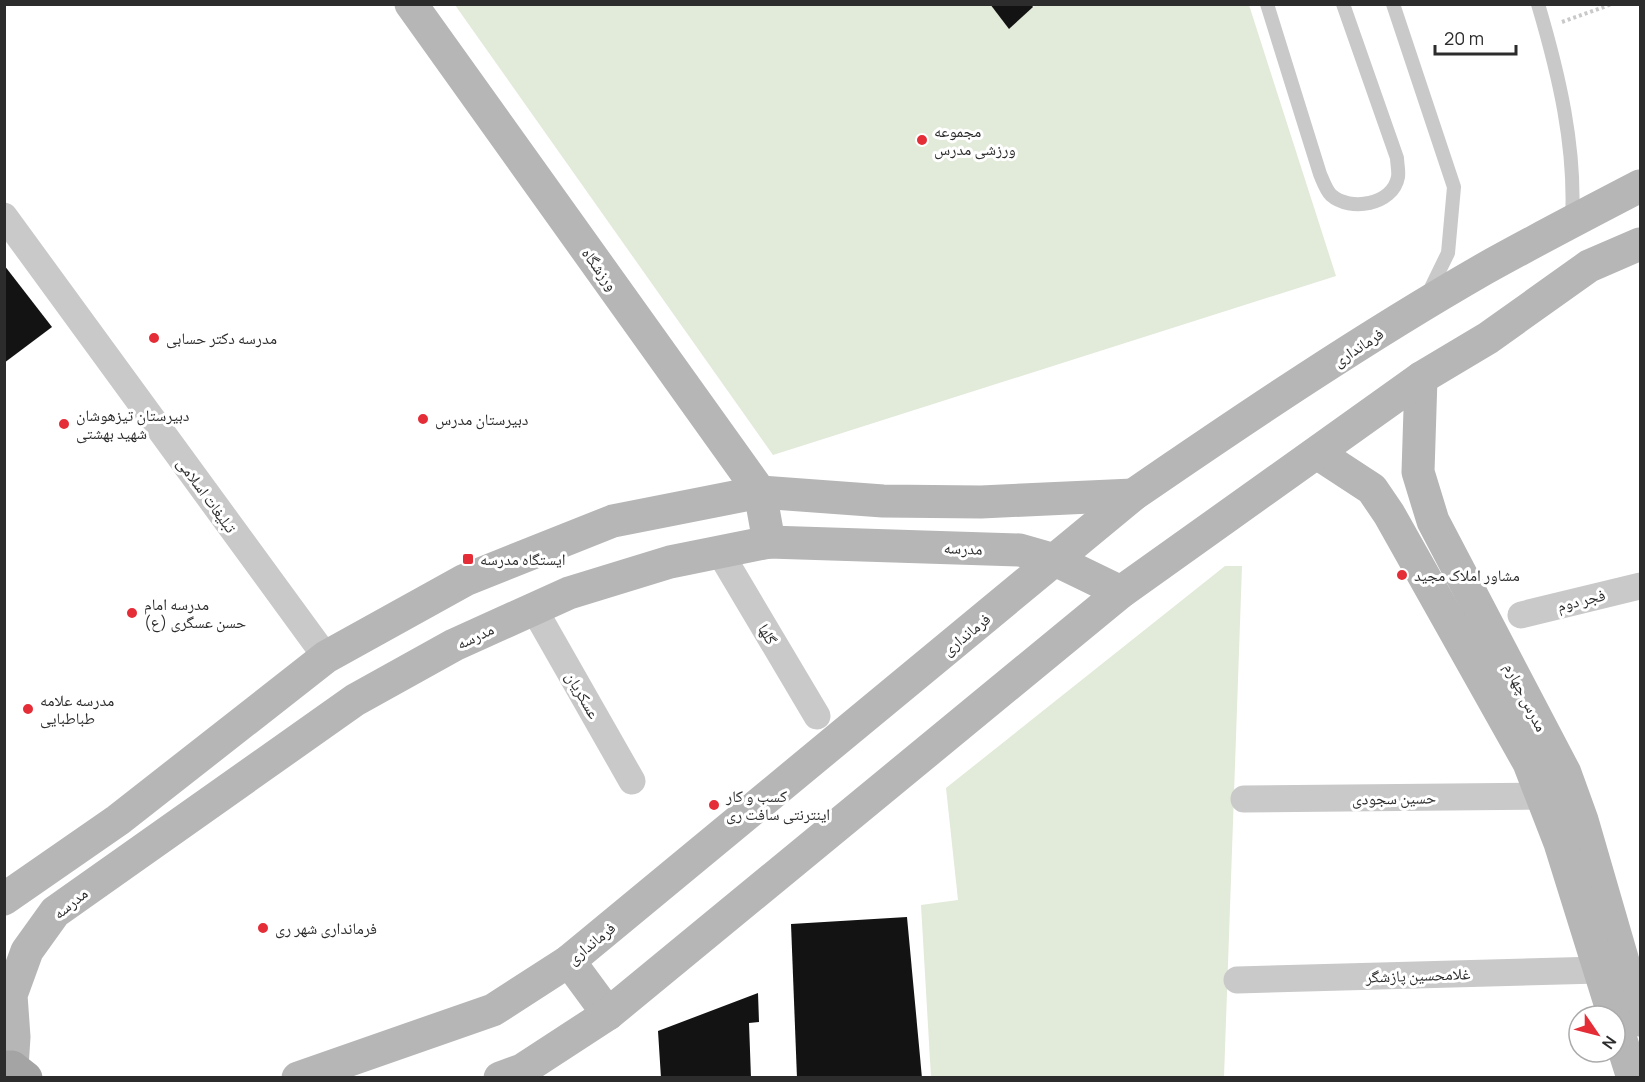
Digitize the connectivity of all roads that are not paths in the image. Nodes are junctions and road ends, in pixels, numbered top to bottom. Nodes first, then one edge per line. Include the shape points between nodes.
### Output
1 (411, 4) edge
2 (1267, 4) edge
3 (1343, 4) edge
4 (1393, 4) edge
5 (1538, 4) edge
6 (1641, 186) edge
7 (4, 216) edge
8 (1572, 222) junction
9 (1641, 244) edge
10 (1589, 266) junction
11 (1422, 306) junction
12 (1421, 378) junction
13 (1317, 453) junction
14 (760, 492) junction
15 (1133, 495) junction
16 (769, 542) junction
17 (720, 551) junction
18 (1055, 560) junction
19 (1641, 585) edge
20 (1121, 592) junction
21 (534, 609) junction
22 (1521, 615) dead end
23 (326, 657) junction
24 (817, 716) dead end
25 (632, 781) dead end
26 (1543, 796) junction
27 (1244, 799) dead end
28 (4, 900) edge
29 (569, 961) junction
30 (1599, 970) junction
31 (1237, 980) dead end
32 (1610, 1004) edge
33 (608, 1014) junction
34 (1641, 1020) edge
35 (1627, 1058) edge
36 (12, 1068) edge
37 (297, 1077) edge
38 (501, 1077) edge
39 (1633, 1077) edge

1 - 14 street, ورزشگاه
2 - 3 lane via 1324,183 1339,201 1356,204 1377,201 1391,191 1398,178 1397,158
4 - 11 lane via 1454,187 1448,253
5 - 8 lane via 1559,74 1574,182
6 - 8 street, فرمانداری
7 - 23 street, تبلیغات اسلامی
8 - 10 street
8 - 11 street, فرمانداری
9 - 10 street
10 - 12 street via 1488,338
11 - 15 street, فرمانداری
12 - 13 street
12 - 34 street, مدرس چهارم via 1418,472 1423,493 1433,521 1564,773 1582,820
13 - 20 street
13 - 26 street, مدرس چهارم via 1372,489 1389,514 1529,763
14 - 15 street via 959,502
14 - 16 street, ورزشگاه
14 - 23 street via 613,521 465,580
15 - 18 street, فرمانداری
16 - 17 street, مدرسه
16 - 18 street, مدرسه via 1020,549
17 - 21 street, مدرسه via 569,593
17 - 24 street, گلها
18 - 20 street, مدرسه
18 - 29 street, فرمانداری
19 - 22 street, فجر دوم
20 - 33 street
21 - 25 street, عسکریان
21 - 36 street, مدرسه via 454,645 355,700 55,912 27,951 11,995
23 - 28 street via 118,820
26 - 27 street, حسین سجودی
26 - 30 street, مدرس چهارم
29 - 33 street
29 - 37 street, فرمانداری via 493,1010
30 - 31 street, غلامحسین پازشگر
30 - 32 street, مدرس چهارم
33 - 38 street via 522,1070
35 - 39 street

